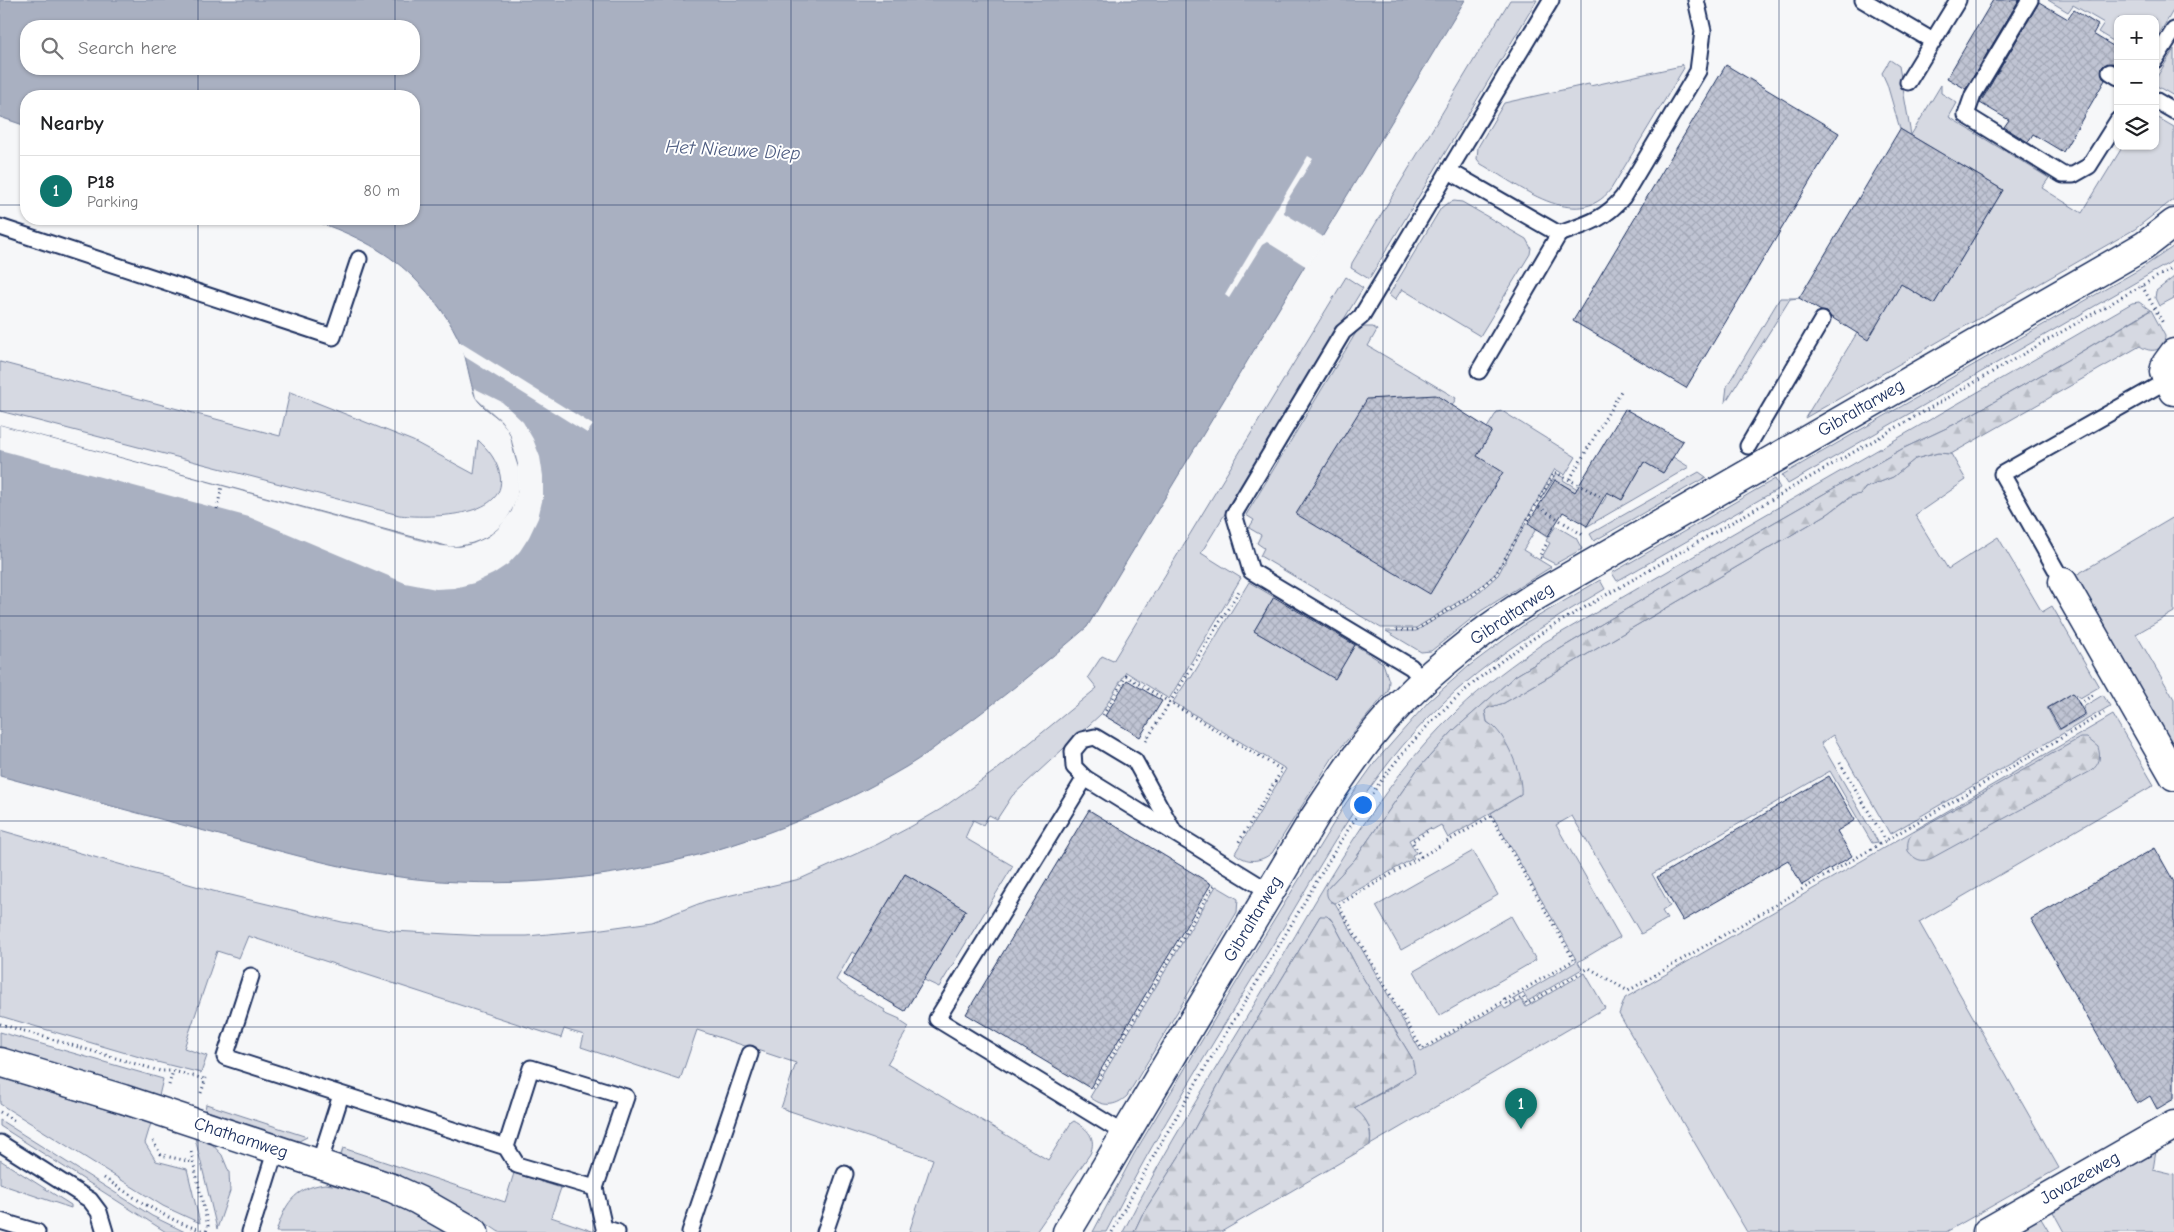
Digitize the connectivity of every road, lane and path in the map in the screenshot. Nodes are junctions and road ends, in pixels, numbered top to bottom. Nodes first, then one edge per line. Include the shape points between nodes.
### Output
1 (1551, 0) edge
2 (1696, 0) edge
3 (1863, 0) edge
4 (1958, 0) edge
5 (2030, 0) edge
6 (2174, 30) edge
7 (1933, 42) junction
8 (2159, 54) edge
9 (1908, 82) dead end
10 (2159, 102) edge
11 (2174, 111) edge
12 (2114, 126) edge
13 (1449, 171) junction
14 (2174, 223) edge
15 (2, 232) edge
16 (1559, 234) junction
17 (359, 259) dead end
18 (2174, 266) edge
19 (2142, 286) junction
20 (1822, 320) dead end
21 (2165, 326) dead end
22 (2174, 353) edge
23 (1479, 371) dead end
24 (2171, 386) edge
25 (1621, 391) dead end
26 (1748, 446) dead end
27 (1570, 478) junction
28 (222, 486) dead end
29 (1603, 498) dead end
30 (217, 509) dead end
31 (1251, 571) junction
32 (2063, 582) joint
33 (1373, 644) junction
34 (1424, 681) junction
35 (2130, 698) junction
36 (1170, 702) dead end
37 (1840, 763) dead end
38 (2174, 775) edge
39 (1085, 778) junction
40 (1430, 830) dead end
41 (1175, 833) junction
42 (1886, 841) junction
43 (1421, 857) junction
44 (1270, 892) junction
45 (251, 976) dead end
46 (1504, 1000) junction
47 (0, 1024) edge
48 (750, 1054) dead end
49 (0, 1062) edge
50 (205, 1079) dead end
51 (341, 1095) junction
52 (0, 1112) edge
53 (2174, 1124) edge
54 (21, 1125) dead end
55 (1124, 1134) junction
56 (0, 1143) edge
57 (506, 1148) junction
58 (276, 1149) junction
59 (193, 1162) dead end
60 (319, 1164) junction
61 (98, 1174) dead end
62 (845, 1174) dead end
63 (595, 1188) junction
64 (0, 1221) edge
65 (37, 1232) edge
66 (105, 1232) edge
67 (207, 1232) edge
68 (250, 1232) edge
69 (474, 1232) edge
70 (617, 1232) edge
71 (690, 1232) edge
72 (825, 1232) edge
73 (1067, 1232) edge
74 (1112, 1232) edge
75 (1987, 1232) edge

1 - 13 lane
2 - 16 lane via 1703,31 1698,71 1613,210
3 - 7 lane
4 - 7 lane
5 - 12 lane via 1973,95 1966,115 2063,175 2082,172 2089,166
6 - 8 lane
7 - 9 lane
10 - 11 lane
13 - 16 lane
13 - 31 lane via 1360,318 1343,332 1234,514
14 - 34 street, Gibraltarweg via 2144,246 1534,597 1473,640
15 - 17 lane via 333,338
16 - 23 lane
18 - 19 path, Gibraltarweg
19 - 21 path
19 - 74 path, Gibraltarweg via 1556,624 1500,662 1452,702 1394,765 1343,839 1150,1159
20 - 26 lane
22 - 24 street via 2164,372
24 - 32 lane via 2002,474
25 - 27 path
27 - 29 path
27 - 33 path via 1555,472 1496,574 1475,593 1416,630 1383,630
28 - 30 path
31 - 33 lane
31 - 36 path
32 - 35 street
33 - 34 lane via 1411,667
34 - 44 street, Gibraltarweg via 1385,720 1352,763 1314,818
35 - 38 street
35 - 42 path
37 - 42 path
39 - 41 lane
39 - 41 lane via 1074,767 1073,751 1082,740 1096,737 1135,761
39 - 55 lane via 937,1019
40 - 43 path via 1412,841
41 - 44 lane
42 - 46 path via 1628,991 1588,968 1527,1004 1523,996 1508,1005
43 - 46 path via 1491,816 1574,960
43 - 46 path via 1338,905 1422,1049
44 - 55 street, Gibraltarweg
45 - 51 lane via 225,1057
47 - 50 path via 160,1071
48 - 71 lane
49 - 58 street, Chathamweg
51 - 57 lane
51 - 60 lane
52 - 54 path
53 - 75 street, Javazeeweg
55 - 73 street, Gibraltarweg
56 - 66 lane via 90,1200 99,1212
57 - 63 lane via 517,1165
57 - 63 lane via 531,1068 626,1098
58 - 60 street, Chathamweg
58 - 68 lane
59 - 67 path
60 - 69 street, Chathamweg via 392,1188
61 - 67 path via 171,1218
62 - 72 lane
63 - 70 lane via 604,1228
64 - 65 lane

